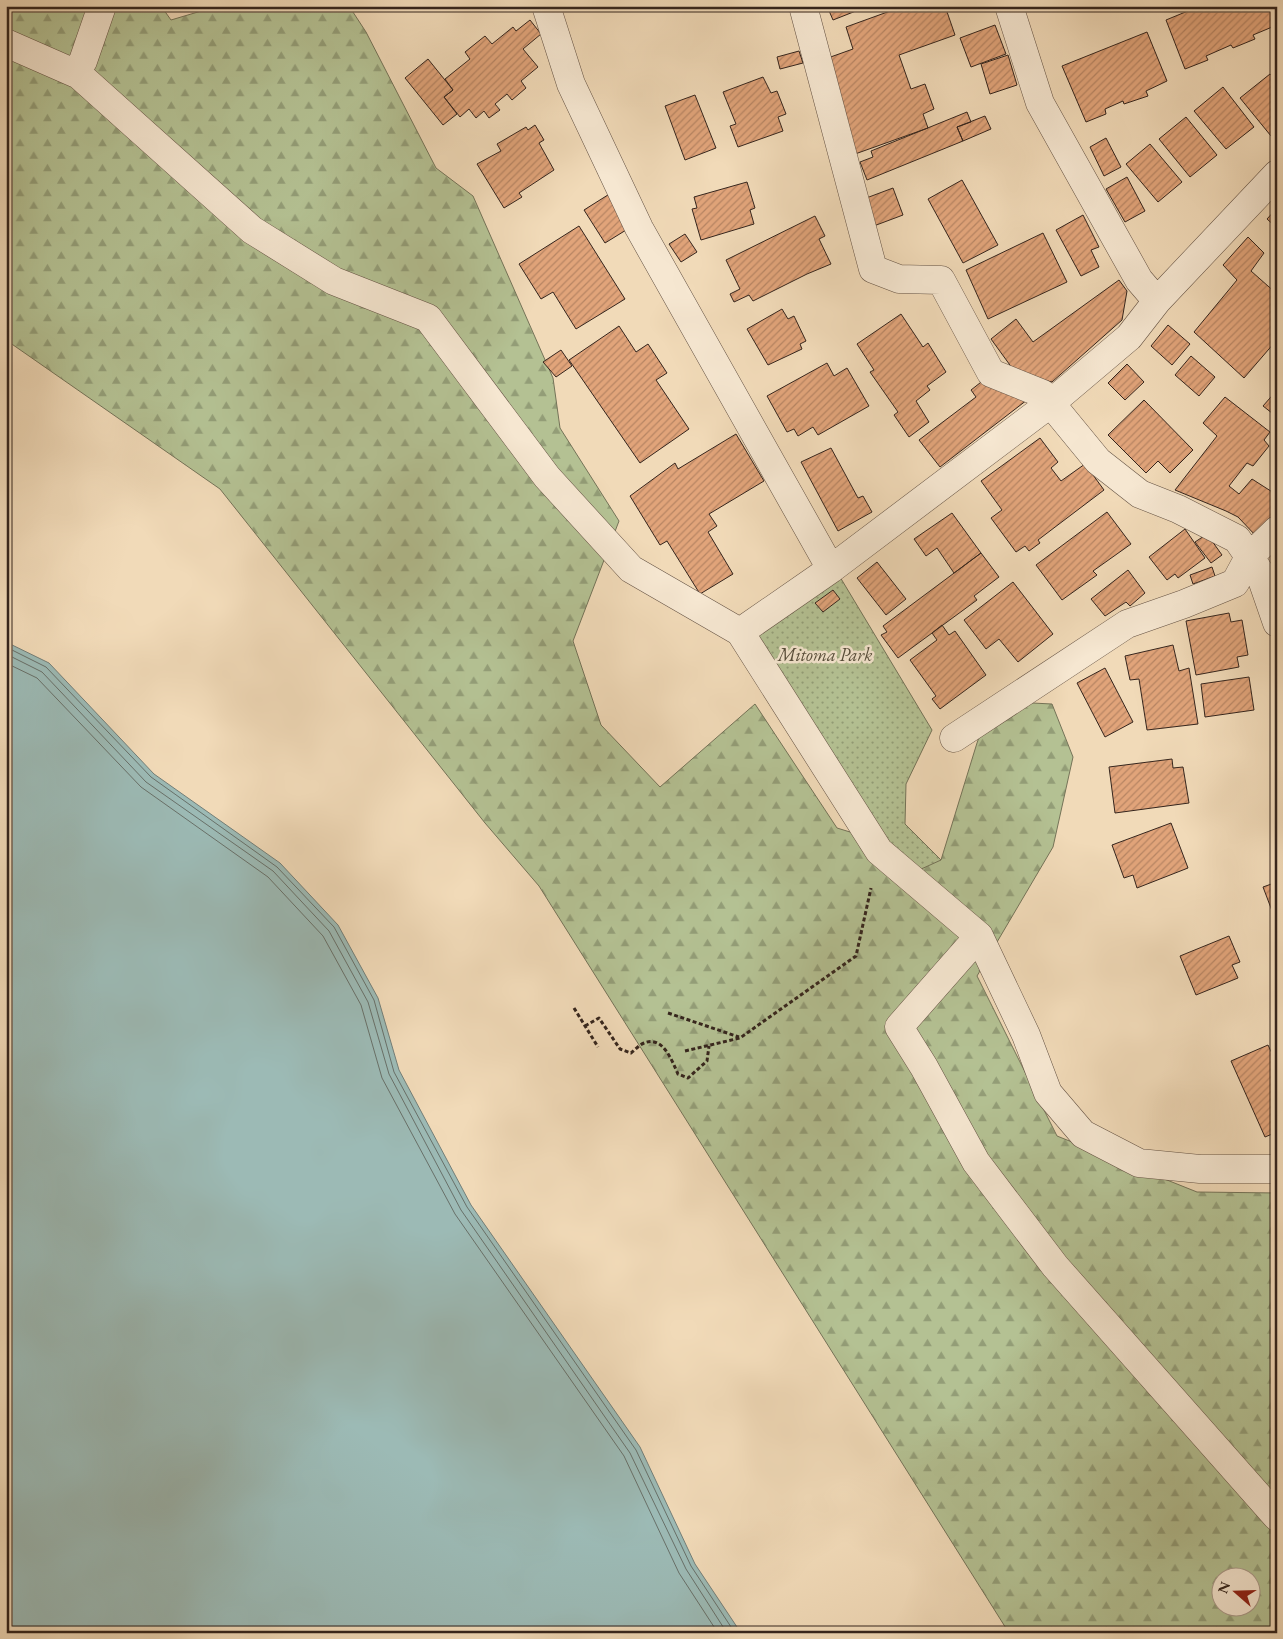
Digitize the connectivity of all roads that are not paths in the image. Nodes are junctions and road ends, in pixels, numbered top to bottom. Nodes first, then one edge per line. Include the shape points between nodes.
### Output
1 (102, 6) edge
2 (546, 6) edge
3 (803, 6) edge
4 (1009, 6) edge
5 (6, 43) edge
6 (75, 73) junction
7 (1277, 174) edge
8 (1156, 301) junction
9 (1051, 403) junction
10 (1277, 530) edge
11 (1249, 557) junction
12 (831, 569) junction
13 (1277, 623) edge
14 (740, 632) junction
15 (954, 738) dead end
16 (979, 936) junction
17 (1277, 1170) edge
18 (1277, 1517) edge

1 - 6 street via 83,61
2 - 12 street via 571,84 639,228
3 - 9 street via 873,269 899,279 941,280 991,373 1043,394
4 - 8 street via 1040,103 1139,280
5 - 6 street
6 - 14 street via 252,230 334,281 428,318 547,477 630,569
7 - 8 street
8 - 9 street via 1129,337
9 - 11 street via 1098,461 1140,494 1178,509 1238,540
9 - 12 street
10 - 11 street
11 - 13 street via 1259,571
11 - 15 street via 1235,583 1127,624
12 - 14 street
14 - 16 street via 879,851
16 - 17 street via 1026,1035 1048,1093 1083,1134 1139,1162 1200,1169
16 - 18 street via 899,1027 976,1162 1055,1266

